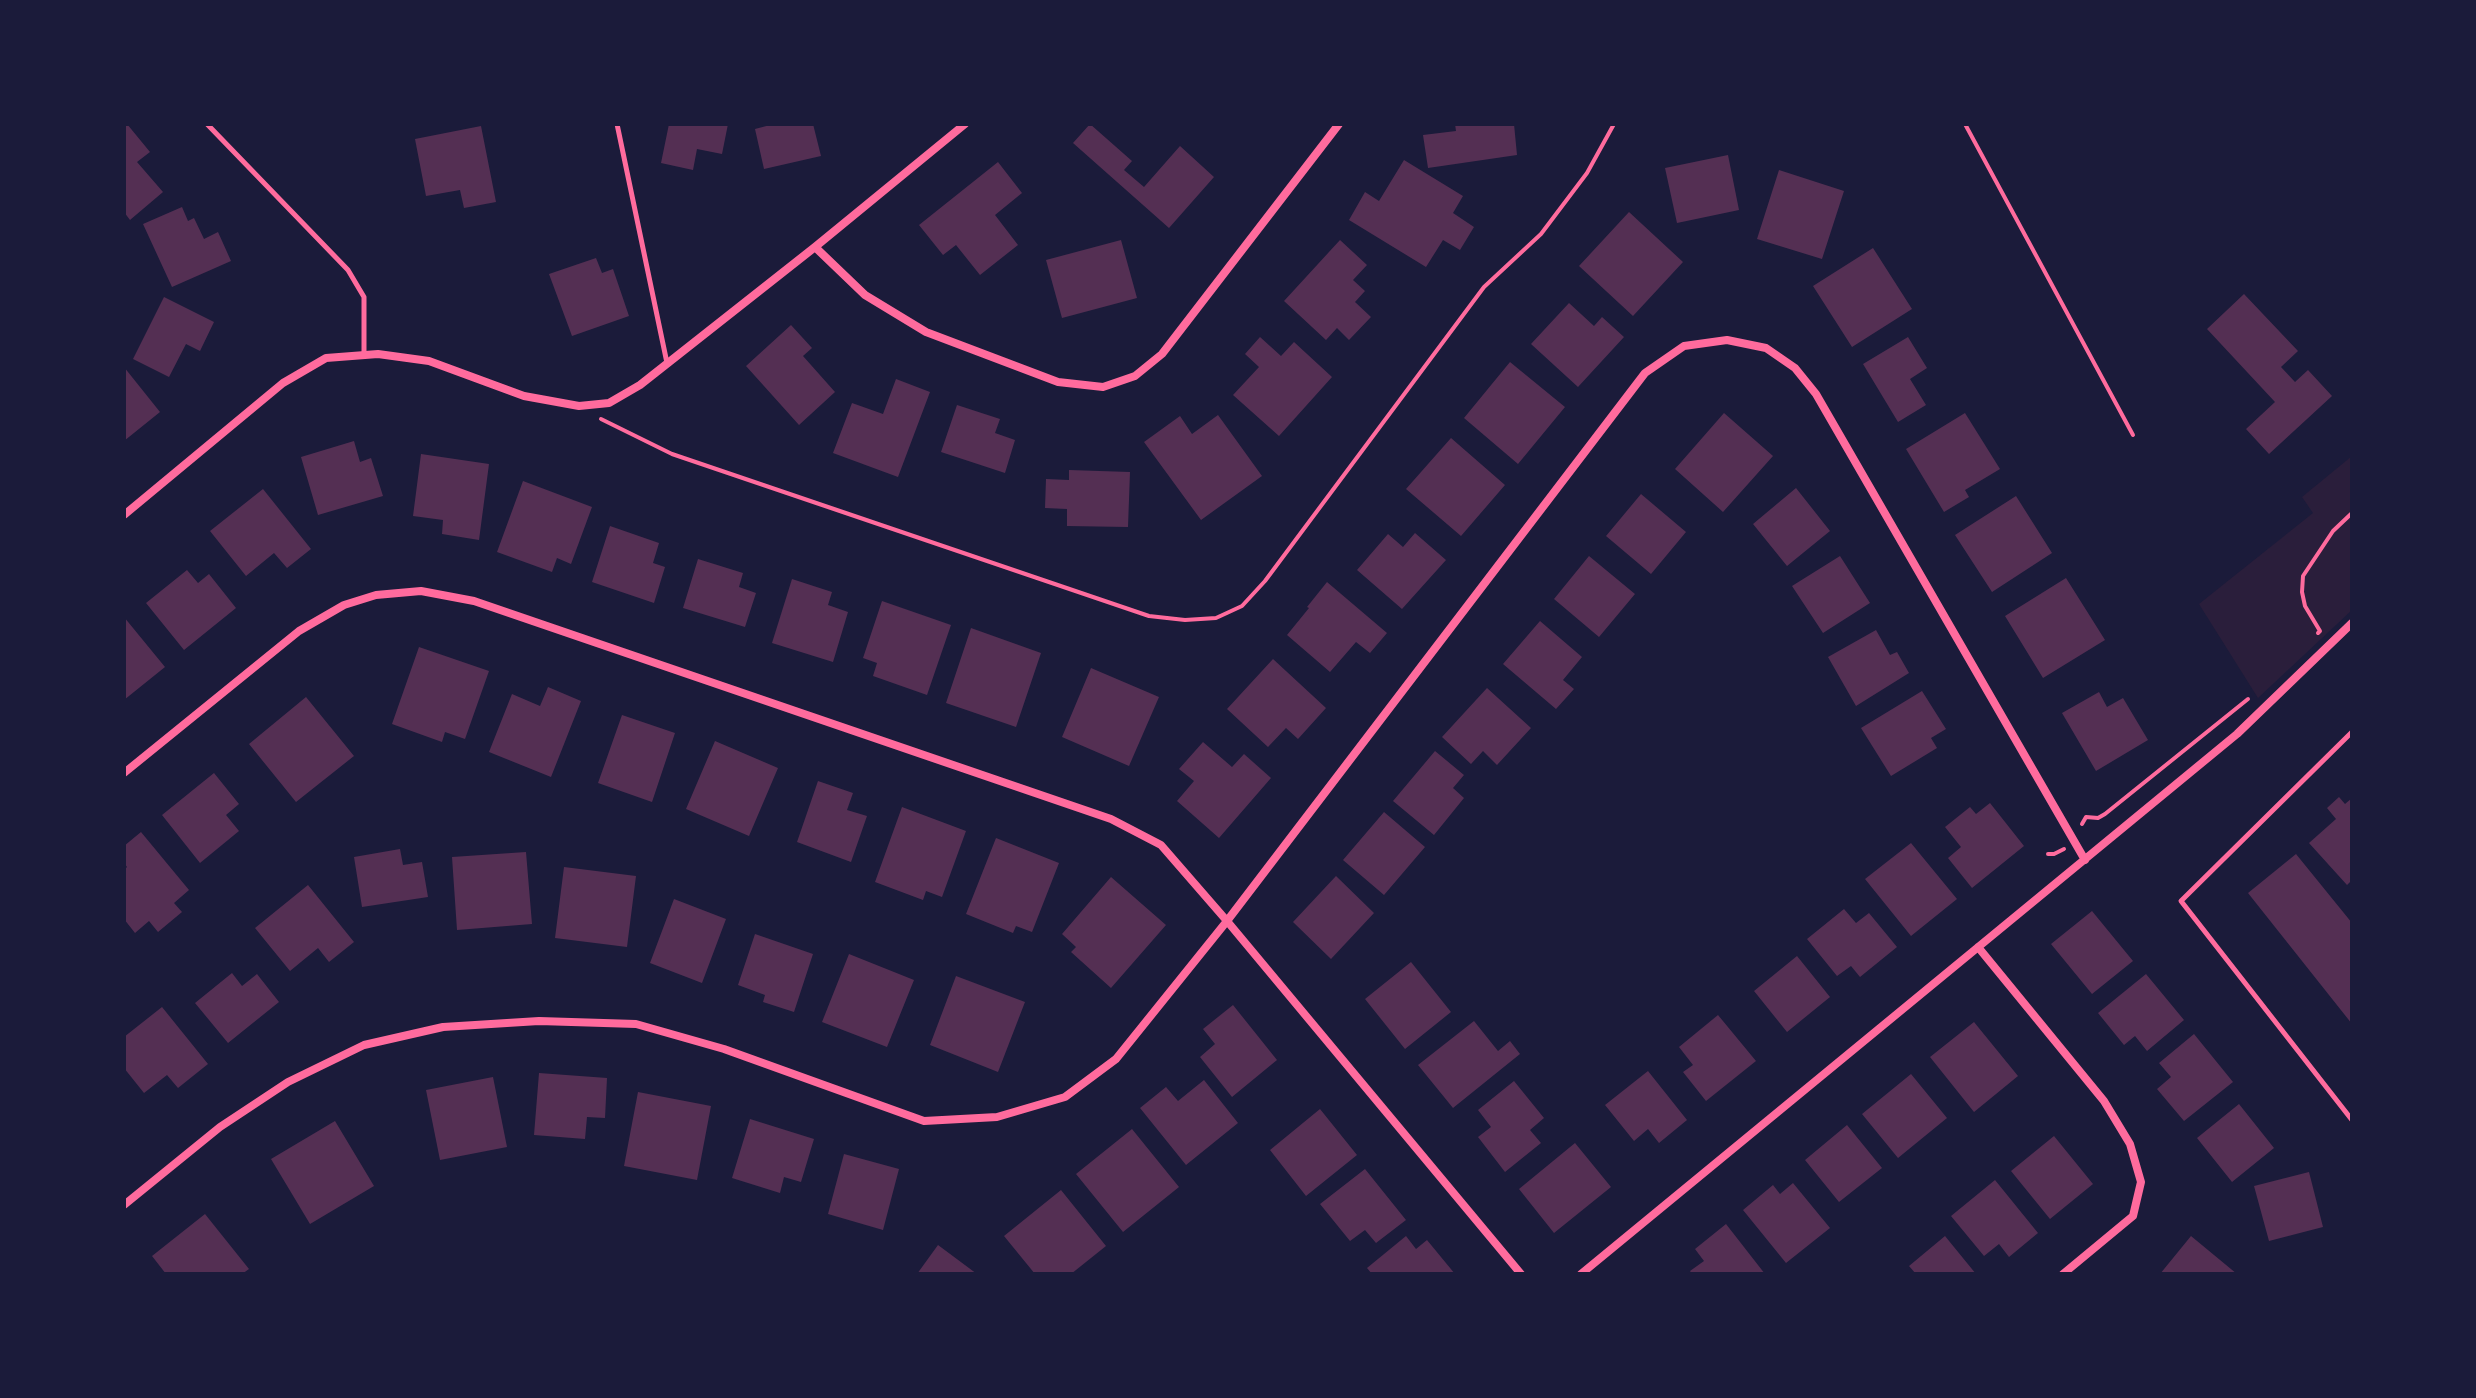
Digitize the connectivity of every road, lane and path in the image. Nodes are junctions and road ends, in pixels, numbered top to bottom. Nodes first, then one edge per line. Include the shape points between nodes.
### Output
1 (207, 124) edge
2 (617, 124) edge
3 (965, 124) edge
4 (1339, 124) edge
5 (1614, 124) edge
6 (1965, 124) edge
7 (815, 247) junction
8 (364, 355) junction
9 (667, 364) junction
10 (579, 406) junction
11 (2133, 435) dead end
12 (2352, 513) edge
13 (124, 515) edge
14 (2352, 623) edge
15 (2314, 638) dead end
16 (2252, 696) dead end
17 (2352, 732) edge
18 (124, 773) edge
19 (2086, 817) dead end
20 (2085, 860) junction
21 (1227, 921) junction
22 (1978, 947) junction
23 (2351, 1115) edge
24 (124, 1205) edge
25 (1521, 1274) edge
26 (1581, 1274) edge
27 (2063, 1274) edge

1 - 8 lane via 348,270 364,297
2 - 9 lane
3 - 7 street
4 - 7 street via 1162,354 1135,376 1103,387 1058,382 926,332 865,295
5 - 10 path via 1587,173 1541,234 1484,287 1265,581 1242,606 1216,618 1149,616 672,454
6 - 11 path
7 - 9 street
8 - 10 street via 429,361 524,396
8 - 13 street via 326,358 283,383
9 - 10 street via 609,403
12 - 15 path via 2303,576 2305,606 2320,631
14 - 20 street via 2237,734
16 - 19 path via 2105,814
17 - 23 lane via 2181,901
18 - 21 street via 299,631 344,605 376,595 421,591 474,601 1111,819 1161,845
20 - 21 street via 1816,394 1795,368 1766,348 1727,340 1684,346 1645,373
20 - 22 street
21 - 24 street via 1116,1059 1065,1097 997,1117 924,1121 724,1049 636,1024 539,1021 443,1027 364,1045 288,1082 220,1127
21 - 25 street
22 - 26 street
22 - 27 street via 2104,1101 2130,1144 2141,1182 2133,1216

